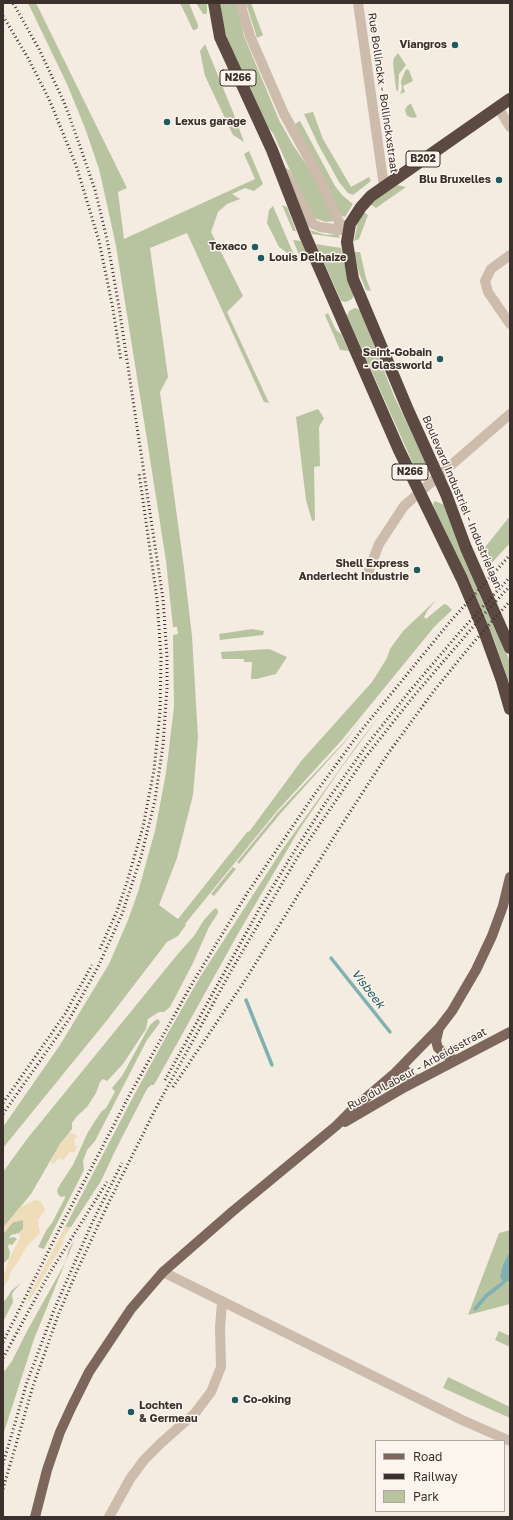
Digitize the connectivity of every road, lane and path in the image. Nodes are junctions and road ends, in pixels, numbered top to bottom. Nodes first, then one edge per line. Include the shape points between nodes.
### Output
1 (214, 3) edge
2 (241, 3) edge
3 (358, 3) edge
4 (510, 99) edge
5 (498, 107) junction
6 (510, 127) edge
7 (272, 150) junction
8 (384, 186) junction
9 (348, 230) junction
10 (510, 255) edge
11 (510, 324) edge
12 (510, 414) edge
13 (439, 476) junction
14 (420, 492) junction
15 (368, 572) dead end
16 (510, 648) edge
17 (510, 709) edge
18 (510, 877) edge
19 (439, 1028) junction
20 (510, 1032) edge
21 (455, 1060) junction
22 (402, 1067) junction
23 (416, 1081) junction
24 (336, 1126) junction
25 (163, 1272) junction
26 (222, 1302) junction
27 (510, 1441) edge
28 (35, 1517) edge
29 (109, 1517) edge

1 - 7 highway, N266 via 220,37
2 - 9 street, N266 via 250,36 284,114 320,179 339,222
3 - 8 street, Rue Bollinckx - Bollinckxstraat
4 - 5 highway, B202
5 - 6 street
5 - 8 highway, B202
7 - 9 street, N266 via 313,224 320,228
7 - 14 highway, N266 via 305,235 399,450
8 - 9 highway, B202 via 361,207
9 - 13 highway, Boulevard Industriel - Industrielaan / N266 via 347,250 353,279 408,410
10 - 11 street via 491,269 486,281 488,292
12 - 13 street
13 - 14 street
13 - 16 highway, Boulevard Industriel - Industrielaan / N266 via 466,548
14 - 15 street via 404,506 394,520 379,544
14 - 17 highway, N266 via 484,631
18 - 19 main road via 492,936 476,970
19 - 21 main road via 436,1041 438,1048
19 - 22 main road
20 - 21 main road, Rue du Labeur - Arbeidsstraat
21 - 23 main road, Rue du Labeur - Arbeidsstraat
22 - 23 main road
22 - 24 main road
23 - 24 main road, Rue du Labeur - Arbeidsstraat
24 - 25 main road
25 - 26 street
25 - 28 main road via 131,1309 89,1372 53,1451
26 - 27 street
26 - 29 street via 221,1367 211,1392 195,1413 144,1460

